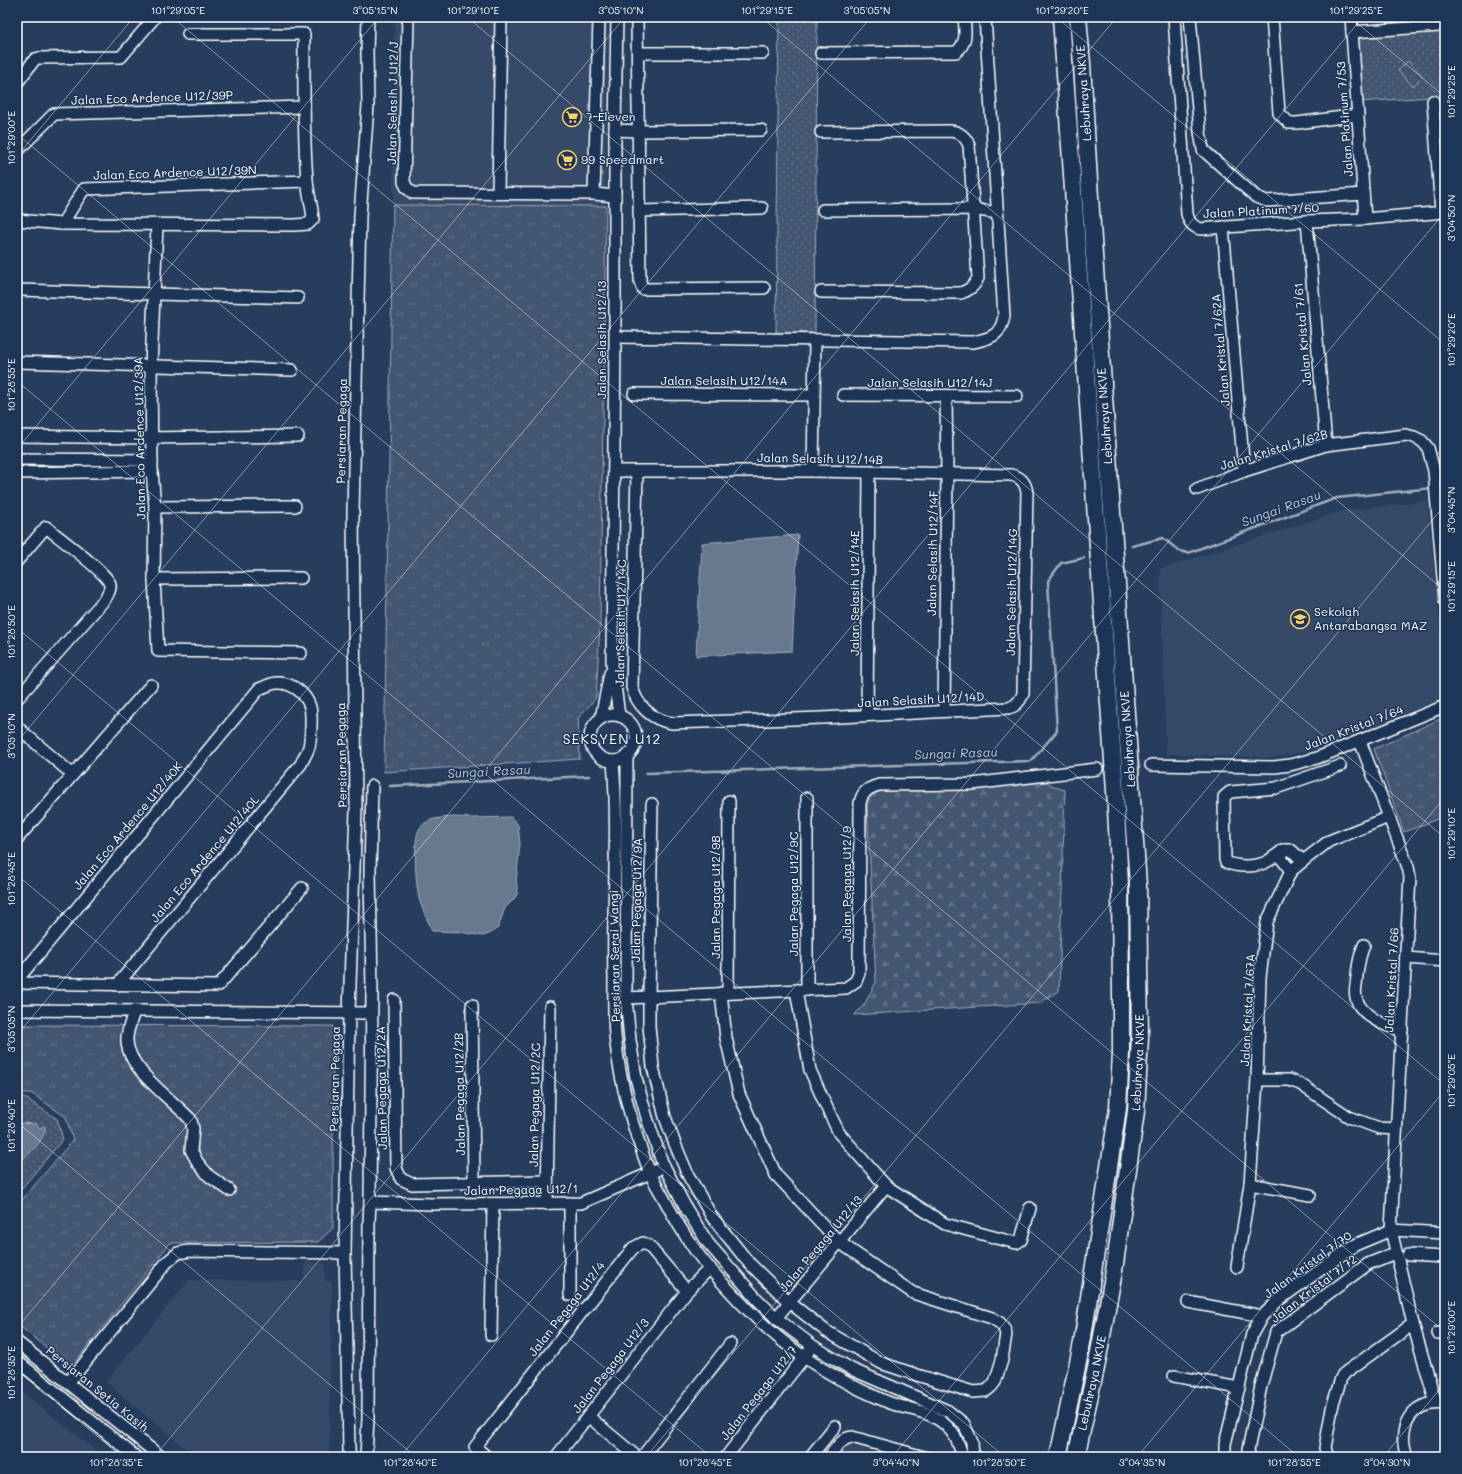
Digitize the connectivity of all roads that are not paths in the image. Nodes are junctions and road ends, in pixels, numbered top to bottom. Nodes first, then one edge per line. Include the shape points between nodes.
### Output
1 (155, 17) edge
2 (368, 17) edge
3 (408, 17) edge
4 (502, 17) edge
5 (597, 17) edge
6 (617, 17) edge
7 (637, 17) edge
8 (964, 17) edge
9 (985, 17) edge
10 (1061, 17) edge
11 (1078, 17) edge
12 (1174, 17) edge
13 (1190, 17) edge
14 (1272, 17) edge
15 (1351, 17) edge
16 (1445, 23) edge
17 (1352, 32) junction
18 (188, 34) dead end
19 (638, 53) junction
20 (763, 53) dead end
21 (821, 53) dead end
22 (17, 83) edge
23 (1433, 101) dead end
24 (304, 108) junction
25 (1358, 115) junction
26 (615, 130) junction
27 (761, 130) dead end
28 (638, 131) junction
29 (821, 132) dead end
30 (17, 151) edge
31 (307, 182) junction
32 (498, 193) junction
33 (594, 194) junction
34 (1363, 194) junction
35 (615, 196) junction
36 (762, 208) dead end
37 (972, 209) junction
38 (823, 210) dead end
39 (639, 211) junction
40 (1443, 212) edge
41 (997, 213) junction
42 (1365, 219) junction
43 (17, 220) edge
44 (1307, 221) junction
45 (62, 224) junction
46 (157, 225) junction
47 (1223, 227) junction
48 (764, 288) dead end
49 (17, 290) edge
50 (821, 292) dead end
51 (154, 293) junction
52 (298, 298) dead end
53 (615, 338) junction
54 (815, 341) junction
55 (17, 362) edge
56 (151, 366) junction
57 (292, 370) dead end
58 (634, 394) dead end
59 (814, 395) junction
60 (843, 395) dead end
61 (946, 396) junction
62 (1017, 396) dead end
63 (17, 436) edge
64 (298, 436) dead end
65 (152, 438) junction
66 (1326, 445) junction
67 (17, 459) edge
68 (152, 460) junction
69 (152, 471) junction
70 (614, 471) junction
71 (813, 471) junction
72 (1244, 471) junction
73 (636, 472) junction
74 (869, 472) junction
75 (17, 473) edge
76 (947, 474) junction
77 (1024, 482) joint
78 (1196, 489) dead end
79 (1439, 503) edge
80 (295, 506) dead end
81 (155, 507) junction
82 (17, 561) edge
83 (301, 578) dead end
84 (154, 580) junction
85 (1445, 601) edge
86 (301, 653) dead end
87 (612, 662) junction
88 (151, 685) dead end
89 (259, 689) joint
90 (17, 699) edge
91 (1019, 701) joint
92 (1445, 706) edge
93 (944, 711) junction
94 (867, 715) junction
95 (619, 716) junction
96 (602, 718) junction
97 (822, 718) joint
98 (17, 727) edge
99 (1360, 741) junction
100 (627, 756) junction
101 (613, 761) junction
102 (1151, 765) tunnel mouth
103 (1340, 766) dead end
104 (1097, 769) tunnel mouth
105 (72, 774) junction
106 (372, 786) dead end
107 (807, 798) dead end
108 (729, 801) dead end
109 (652, 804) dead end
110 (1389, 817) junction
111 (17, 839) edge
112 (1284, 850) junction
113 (1303, 861) junction
114 (1292, 872) junction
115 (302, 888) dead end
116 (1364, 945) dead end
117 (1406, 958) junction
118 (1445, 961) edge
119 (17, 980) edge
120 (17, 983) edge
121 (117, 985) junction
122 (802, 990) junction
123 (725, 993) junction
124 (648, 997) junction
125 (626, 998) junction
126 (394, 1000) dead end
127 (472, 1005) dead end
128 (550, 1007) dead end
129 (17, 1010) edge
130 (134, 1011) junction
131 (349, 1013) junction
132 (372, 1013) junction
133 (1402, 1030) junction
134 (1257, 1080) junction
135 (1396, 1129) junction
136 (664, 1166) junction
137 (650, 1174) junction
138 (547, 1181) junction
139 (474, 1182) junction
140 (1250, 1184) junction
141 (886, 1186) junction
142 (229, 1190) dead end
143 (1310, 1195) dead end
144 (370, 1202) junction
145 (570, 1203) junction
146 (493, 1204) junction
147 (547, 1204) junction
148 (1030, 1208) dead end
149 (1391, 1230) junction
150 (1445, 1233) edge
151 (839, 1242) junction
152 (345, 1253) junction
153 (1395, 1253) junction
154 (1408, 1255) dead end
155 (1445, 1257) edge
156 (1236, 1267) dead end
157 (710, 1268) junction
158 (687, 1291) junction
159 (570, 1295) dead end
160 (789, 1302) junction
161 (1188, 1302) dead end
162 (1262, 1316) junction
163 (776, 1318) junction
164 (1413, 1324) junction
165 (491, 1335) dead end
166 (17, 1342) edge
167 (730, 1344) dead end
168 (813, 1346) junction
169 (804, 1358) junction
170 (1002, 1360) joint
171 (17, 1361) edge
172 (1174, 1376) dead end
173 (68, 1383) junction
174 (1240, 1388) junction
175 (1440, 1404) edge
176 (588, 1416) junction
177 (368, 1418) junction
178 (835, 1426) dead end
179 (136, 1457) edge
180 (161, 1457) edge
181 (350, 1457) edge
182 (366, 1457) edge
183 (371, 1457) edge
184 (487, 1457) edge
185 (556, 1457) edge
186 (637, 1457) edge
187 (642, 1457) edge
188 (726, 1457) edge
189 (810, 1457) edge
190 (829, 1457) edge
191 (924, 1457) edge
192 (962, 1457) edge
193 (974, 1457) edge
194 (1058, 1457) edge
195 (1076, 1457) edge
196 (1225, 1457) edge
197 (1250, 1457) edge
198 (1328, 1457) edge
199 (1407, 1457) edge

1 - 22 street via 121,57 35,59
2 - 131 street, Persiaran Pegaga via 368,106 360,216 353,512 356,810
3 - 32 street, Jalan Selasih J U12/J via 404,182 407,188 413,193
4 - 32 street
5 - 33 street via 599,19
6 - 26 street, Jalan Selasih U12/13
7 - 19 street
8 - 21 street via 964,44 956,52
9 - 41 street
10 - 194 highway, Lebuhraya NKVE via 1115,790 1120,884 1121,1054 1118,1108 1082,1343
11 - 195 highway, Lebuhraya NKVE via 1138,885 1140,1037 1136,1111 1114,1271
12 - 47 street, Jalan Platinum 7/60 via 1187,214 1191,223 1200,229
13 - 34 street via 1203,150 1256,197 1267,202
14 - 25 street via 1279,113 1288,123
15 - 17 street, Jalan Platinum 7/53
16 - 17 street via 1439,26
17 - 25 street, Jalan Platinum 7/53
18 - 24 street via 304,34
19 - 20 street
19 - 28 street
23 - 40 street
24 - 30 street, Jalan Eco Ardence U12/39P via 54,114
24 - 31 street
25 - 34 street, Jalan Platinum 7/53
26 - 28 street
26 - 35 street, Jalan Selasih U12/13
27 - 28 street
28 - 39 street
29 - 37 street via 957,132 969,145
31 - 45 street, Jalan Eco Ardence U12/39N via 84,189
31 - 46 street via 313,219 308,224
32 - 33 street
33 - 35 street
34 - 42 street, Jalan Platinum 7/53
35 - 53 street, Jalan Selasih U12/13
36 - 39 street
37 - 38 street
37 - 41 street
37 - 50 street via 978,278 975,285 968,290 960,293
39 - 48 street via 640,282 643,289
40 - 42 street, Jalan Platinum 7/60
41 - 54 street via 1004,316 1000,330 993,337 974,342
42 - 44 street, Jalan Platinum 7/60
43 - 45 street
44 - 47 street, Jalan Platinum 7/60
44 - 66 street, Jalan Kristal 7/61
45 - 46 street
46 - 51 street, Jalan Eco Ardence U12/39A
47 - 72 street, Jalan Kristal 7/62A
49 - 51 street
51 - 52 street
51 - 56 street, Jalan Eco Ardence U12/39A
53 - 54 street
53 - 70 street, Jalan Selasih U12/13
54 - 59 street
55 - 56 street
56 - 57 street
56 - 65 street, Jalan Eco Ardence U12/39A
58 - 59 street, Jalan Selasih U12/14A
59 - 71 street
60 - 61 street, Jalan Selasih U12/14J
61 - 62 street, Jalan Selasih U12/14J
61 - 76 street, Jalan Selasih U12/14F
63 - 65 street
64 - 65 street
65 - 68 street, Jalan Eco Ardence U12/39A
66 - 72 street, Jalan Kristal 7/62B
66 - 79 street, Jalan Kristal 7/62B via 1406,435 1422,441 1428,448
67 - 68 street
68 - 69 street, Jalan Eco Ardence U12/39A
69 - 75 street
69 - 81 street, Jalan Eco Ardence U12/39A
70 - 73 street, Jalan Selasih U12/14B
70 - 87 street, Jalan Selasih U12/13
71 - 73 street, Jalan Selasih U12/14B
71 - 74 street, Jalan Selasih U12/14B
72 - 78 street, Jalan Kristal 7/62B
73 - 97 street, Jalan Selasih U12/14C via 632,687 634,696 652,716 672,723
74 - 76 street, Jalan Selasih U12/14B
74 - 94 street, Jalan Selasih U12/14E
76 - 77 street, Jalan Selasih U12/14B via 1011,475
76 - 93 street, Jalan Selasih U12/14F
77 - 91 street, Jalan Selasih U12/14G via 1027,492 1023,694
79 - 85 street, Jalan Kristal 7/62B
80 - 81 street
81 - 84 street, Jalan Eco Ardence U12/39A
82 - 90 street via 46,527 102,573 110,584 105,599
83 - 84 street
84 - 86 street, Jalan Eco Ardence U12/39A via 158,651
87 - 95 street, Jalan Selasih U12/13
87 - 96 street, Jalan Selasih U12/13
88 - 105 street
89 - 119 street, Jalan Eco Ardence U12/40K
89 - 121 street, Jalan Eco Ardence U12/40L via 276,683 288,684 306,698 310,707 310,736 301,764
91 - 93 street, Jalan Selasih U12/14D via 1012,708
92 - 99 street, Jalan Kristal 7/64
93 - 94 street, Jalan Selasih U12/14D
94 - 97 street, Jalan Selasih U12/14D
95 - 96 street
95 - 100 street via 631,724 636,737 635,744
96 - 101 street via 592,729 591,744 599,756
98 - 105 street
99 - 102 street, Jalan Kristal 7/64 via 1317,758 1274,768
99 - 110 street, Jalan Kristal 7/66
100 - 101 street
100 - 125 street, Persiaran Serai Wangi
101 - 137 street, Persiaran Serai Wangi via 616,795 613,930 615,1042 622,1082
103 - 112 street via 1276,788 1230,792 1224,797 1226,862 1240,866 1257,866
104 - 122 street, Jalan Pegaga U12/9 via 972,784 879,785 865,791 860,803 859,973 856,981 846,988
105 - 111 street
106 - 132 street
107 - 122 street, Jalan Pegaga U12/9C
108 - 123 street, Jalan Pegaga U12/9B
109 - 124 street, Jalan Pegaga U12/9A
110 - 113 street, Jalan Kristal 7/67A via 1329,840
110 - 117 street, Jalan Kristal 7/66 via 1410,877
112 - 113 street via 1291,850
112 - 114 street via 1281,858
113 - 114 street, Jalan Kristal 7/67A
114 - 134 street, Jalan Kristal 7/67A via 1267,922 1260,977
115 - 121 street via 219,985
116 - 133 street via 1357,974 1356,997 1359,1006 1380,1023
117 - 118 street
117 - 133 street, Jalan Kristal 7/66
120 - 121 street
122 - 123 street, Jalan Pegaga U12/9
122 - 141 street, Jalan Pegaga U12/9C via 810,1070 839,1133
123 - 124 street, Jalan Pegaga U12/9
123 - 151 street, Jalan Pegaga U12/9B via 726,1038 739,1094 776,1175
124 - 125 street, Jalan Pegaga U12/9
124 - 160 street, Jalan Pegaga U12/9A via 653,1067 665,1117 688,1175 712,1217 749,1263
125 - 136 street, Persiaran Serai Wangi via 636,1078
126 - 139 street, Jalan Pegaga U12/2A via 396,1168 402,1179 412,1184
127 - 139 street, Jalan Pegaga U12/2B
128 - 138 street, Jalan Pegaga U12/2C
129 - 130 street
130 - 131 street
130 - 142 street via 127,1041 132,1059 140,1072 191,1120 193,1129 190,1150 209,1176
131 - 132 street
131 - 152 street, Persiaran Pegaga
132 - 144 street
133 - 135 street, Jalan Kristal 7/66
134 - 135 street via 1289,1080 1300,1084 1349,1117 1379,1128
134 - 140 street, Jalan Kristal 7/67A
135 - 149 street, Jalan Kristal 7/66
136 - 137 street, Jalan Pegaga U12/1
136 - 163 street, Persiaran Serai Wangi via 708,1243
137 - 145 street, Jalan Pegaga U12/1 via 581,1203
137 - 157 street, Persiaran Serai Wangi via 674,1217
138 - 139 street
138 - 147 street, Jalan Pegaga U12/2C
140 - 143 street
140 - 156 street, Jalan Kristal 7/67A
141 - 148 street, Jalan Pegaga U12/9C via 945,1224 1016,1243 1021,1240
141 - 151 street, Jalan Pegaga U12/13
144 - 146 street, Jalan Pegaga U12/1
144 - 177 street
145 - 147 street, Jalan Pegaga U12/1
145 - 159 street
146 - 147 street, Jalan Pegaga U12/1
146 - 165 street
149 - 150 street, Jalan Kristal 7/70
149 - 153 street, Jalan Kristal 7/66
149 - 162 street, Jalan Kristal 7/70 via 1354,1245 1280,1299
151 - 160 street, Jalan Pegaga U12/13
151 - 170 street, Jalan Pegaga U12/9B via 913,1293 996,1320 1006,1334
152 - 173 street via 178,1253 167,1262
152 - 181 street, Persiaran Pegaga
153 - 164 street, Jalan Kristal 7/66
153 - 197 street, Jalan Kristal 7/72 via 1368,1264 1276,1332 1248,1450
154 - 155 street
157 - 158 street, Jalan Pegaga U12/3
157 - 169 street, Persiaran Serai Wangi via 746,1309
158 - 176 street, Jalan Pegaga U12/3
158 - 184 street, Jalan Pegaga U12/4 via 649,1246 643,1243 632,1248 475,1447
160 - 163 street, Jalan Pegaga U12/13
160 - 170 street, Jalan Pegaga U12/9A via 826,1331 881,1362 973,1392 986,1391 991,1387
161 - 162 street
162 - 174 street, Jalan Kristal 7/70 via 1252,1334
163 - 168 street, Persiaran Serai Wangi
164 - 175 street, Jalan Kristal 7/66
164 - 198 street via 1341,1378 1332,1408 1325,1448
166 - 173 street, Persiaran Setia Kasih
167 - 187 street
168 - 169 street, Jalan Pegaga U12/7
168 - 193 street, Persiaran Serai Wangi via 852,1369 948,1411 964,1424 972,1442
169 - 188 street, Jalan Pegaga U12/7
169 - 192 street, Persiaran Serai Wangi via 852,1386 887,1402 930,1415 941,1421 955,1434
171 - 179 street
172 - 174 street
173 - 180 street, Persiaran Setia Kasih
174 - 196 street, Jalan Kristal 7/70 via 1225,1444
175 - 199 street via 1420,1408 1410,1415 1405,1426 1403,1446
176 - 185 street, Jalan Pegaga U12/3
176 - 186 street
177 - 182 street
177 - 183 street
178 - 189 street
190 - 191 street via 840,1442 852,1437

